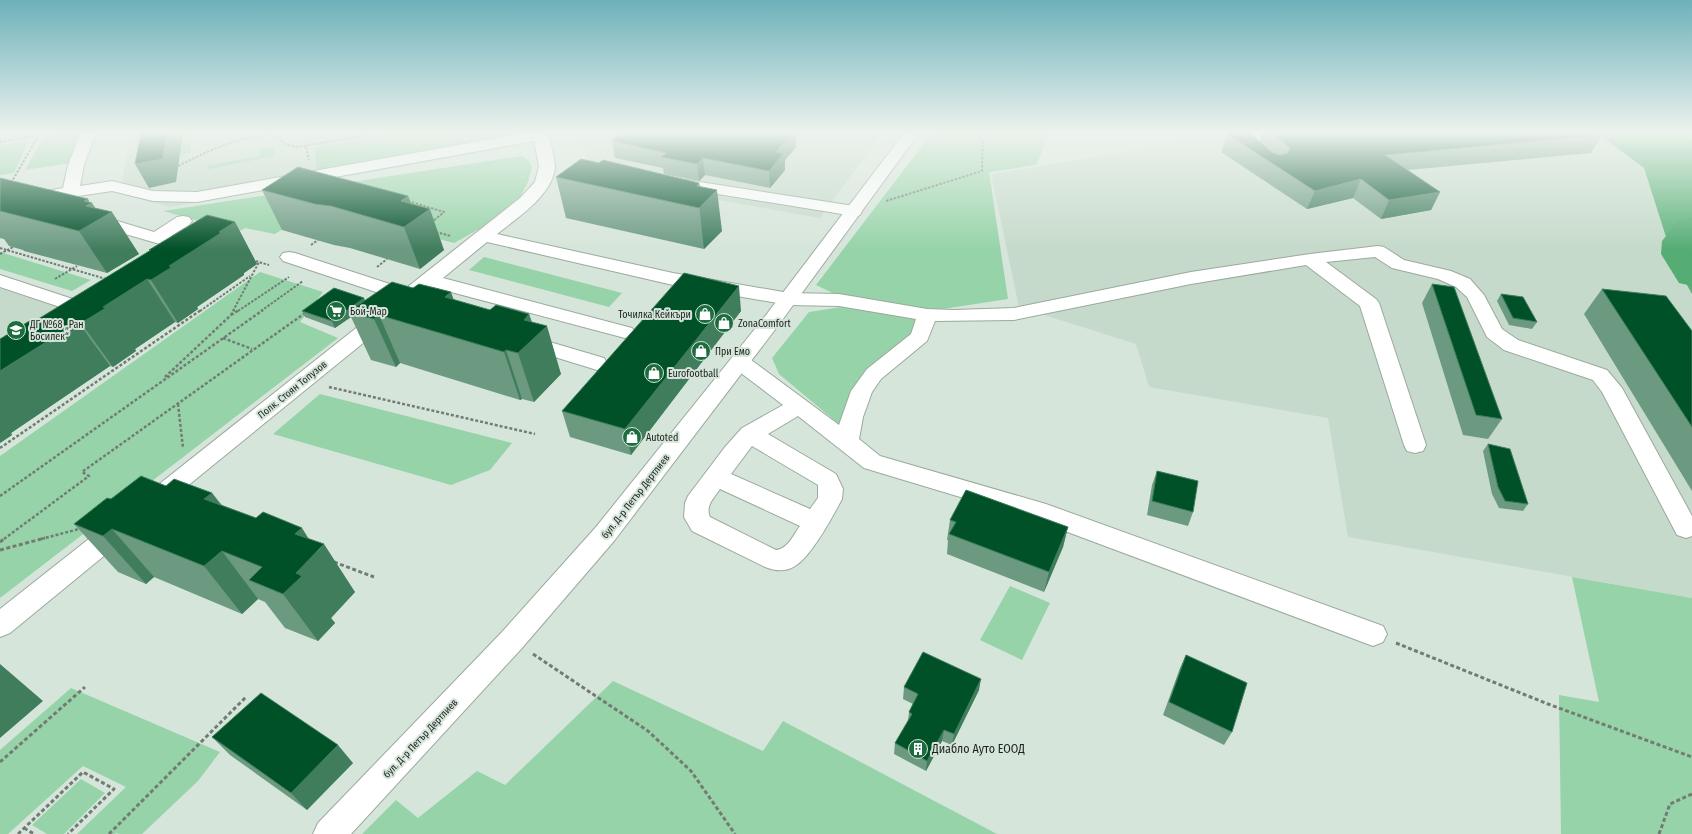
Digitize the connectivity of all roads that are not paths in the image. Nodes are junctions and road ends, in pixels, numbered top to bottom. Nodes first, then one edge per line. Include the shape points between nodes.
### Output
1 (75, 172) edge
2 (334, 172) edge
3 (546, 172) edge
4 (883, 172) edge
5 (668, 181) edge
6 (70, 196) junction
7 (0, 205) edge
8 (854, 211) junction
9 (183, 221) dead end
10 (114, 225) dead end
11 (156, 238) junction
12 (478, 239) junction
13 (289, 257) dead end
14 (164, 259) edge
15 (1310, 259) junction
16 (427, 280) junction
17 (0, 281) edge
18 (789, 299) junction
19 (409, 303) junction
20 (926, 315) junction
21 (65, 321) edge
22 (625, 332) dead end
23 (505, 335) edge
24 (740, 362) junction
25 (597, 363) dead end
26 (799, 406) junction
27 (750, 434) junction
28 (847, 442) junction
29 (1415, 445) dead end
30 (716, 477) junction
31 (815, 522) junction
32 (1686, 528) dead end
33 (0, 625) edge
34 (1373, 634) road end
35 (329, 834) edge

1 - 6 street
2 - 6 street via 197,197 153,196 112,186
3 - 12 street, Полк. Стоян Топузов via 543,183 526,202
4 - 8 street, бул. Д-р Петър Дертлиев
5 - 8 street
6 - 7 street
8 - 18 street, бул. Д-р Петър Дертлиев
9 - 11 street
10 - 11 street
11 - 14 street via 184,246
12 - 16 street, Полк. Стоян Топузов
12 - 18 street via 673,279
13 - 19 street
15 - 20 street via 1191,278 1014,314
15 - 29 street via 1369,303
15 - 32 street via 1378,251 1398,264 1444,275 1463,283 1475,295 1494,333 1511,344 1600,376 1611,388
16 - 19 street, Полк. Стоян Топузов
16 - 22 street
17 - 21 street via 95,298
18 - 20 street via 839,300
18 - 24 street, бул. Д-р Петър Дертлиев
19 - 33 street, Полк. Стоян Топузов via 303,381
20 - 28 street via 920,337 874,374 862,390 852,417
23 - 25 street
24 - 26 street
24 - 35 street, бул. Д-р Петър Дертлиев via 605,534 512,640
26 - 27 street
26 - 28 street
27 - 30 street
27 - 31 street via 828,480 831,489 830,499
28 - 34 street via 872,462 1037,511
30 - 31 street
30 - 31 street via 697,503 696,517 701,524 774,560 786,559 797,550

